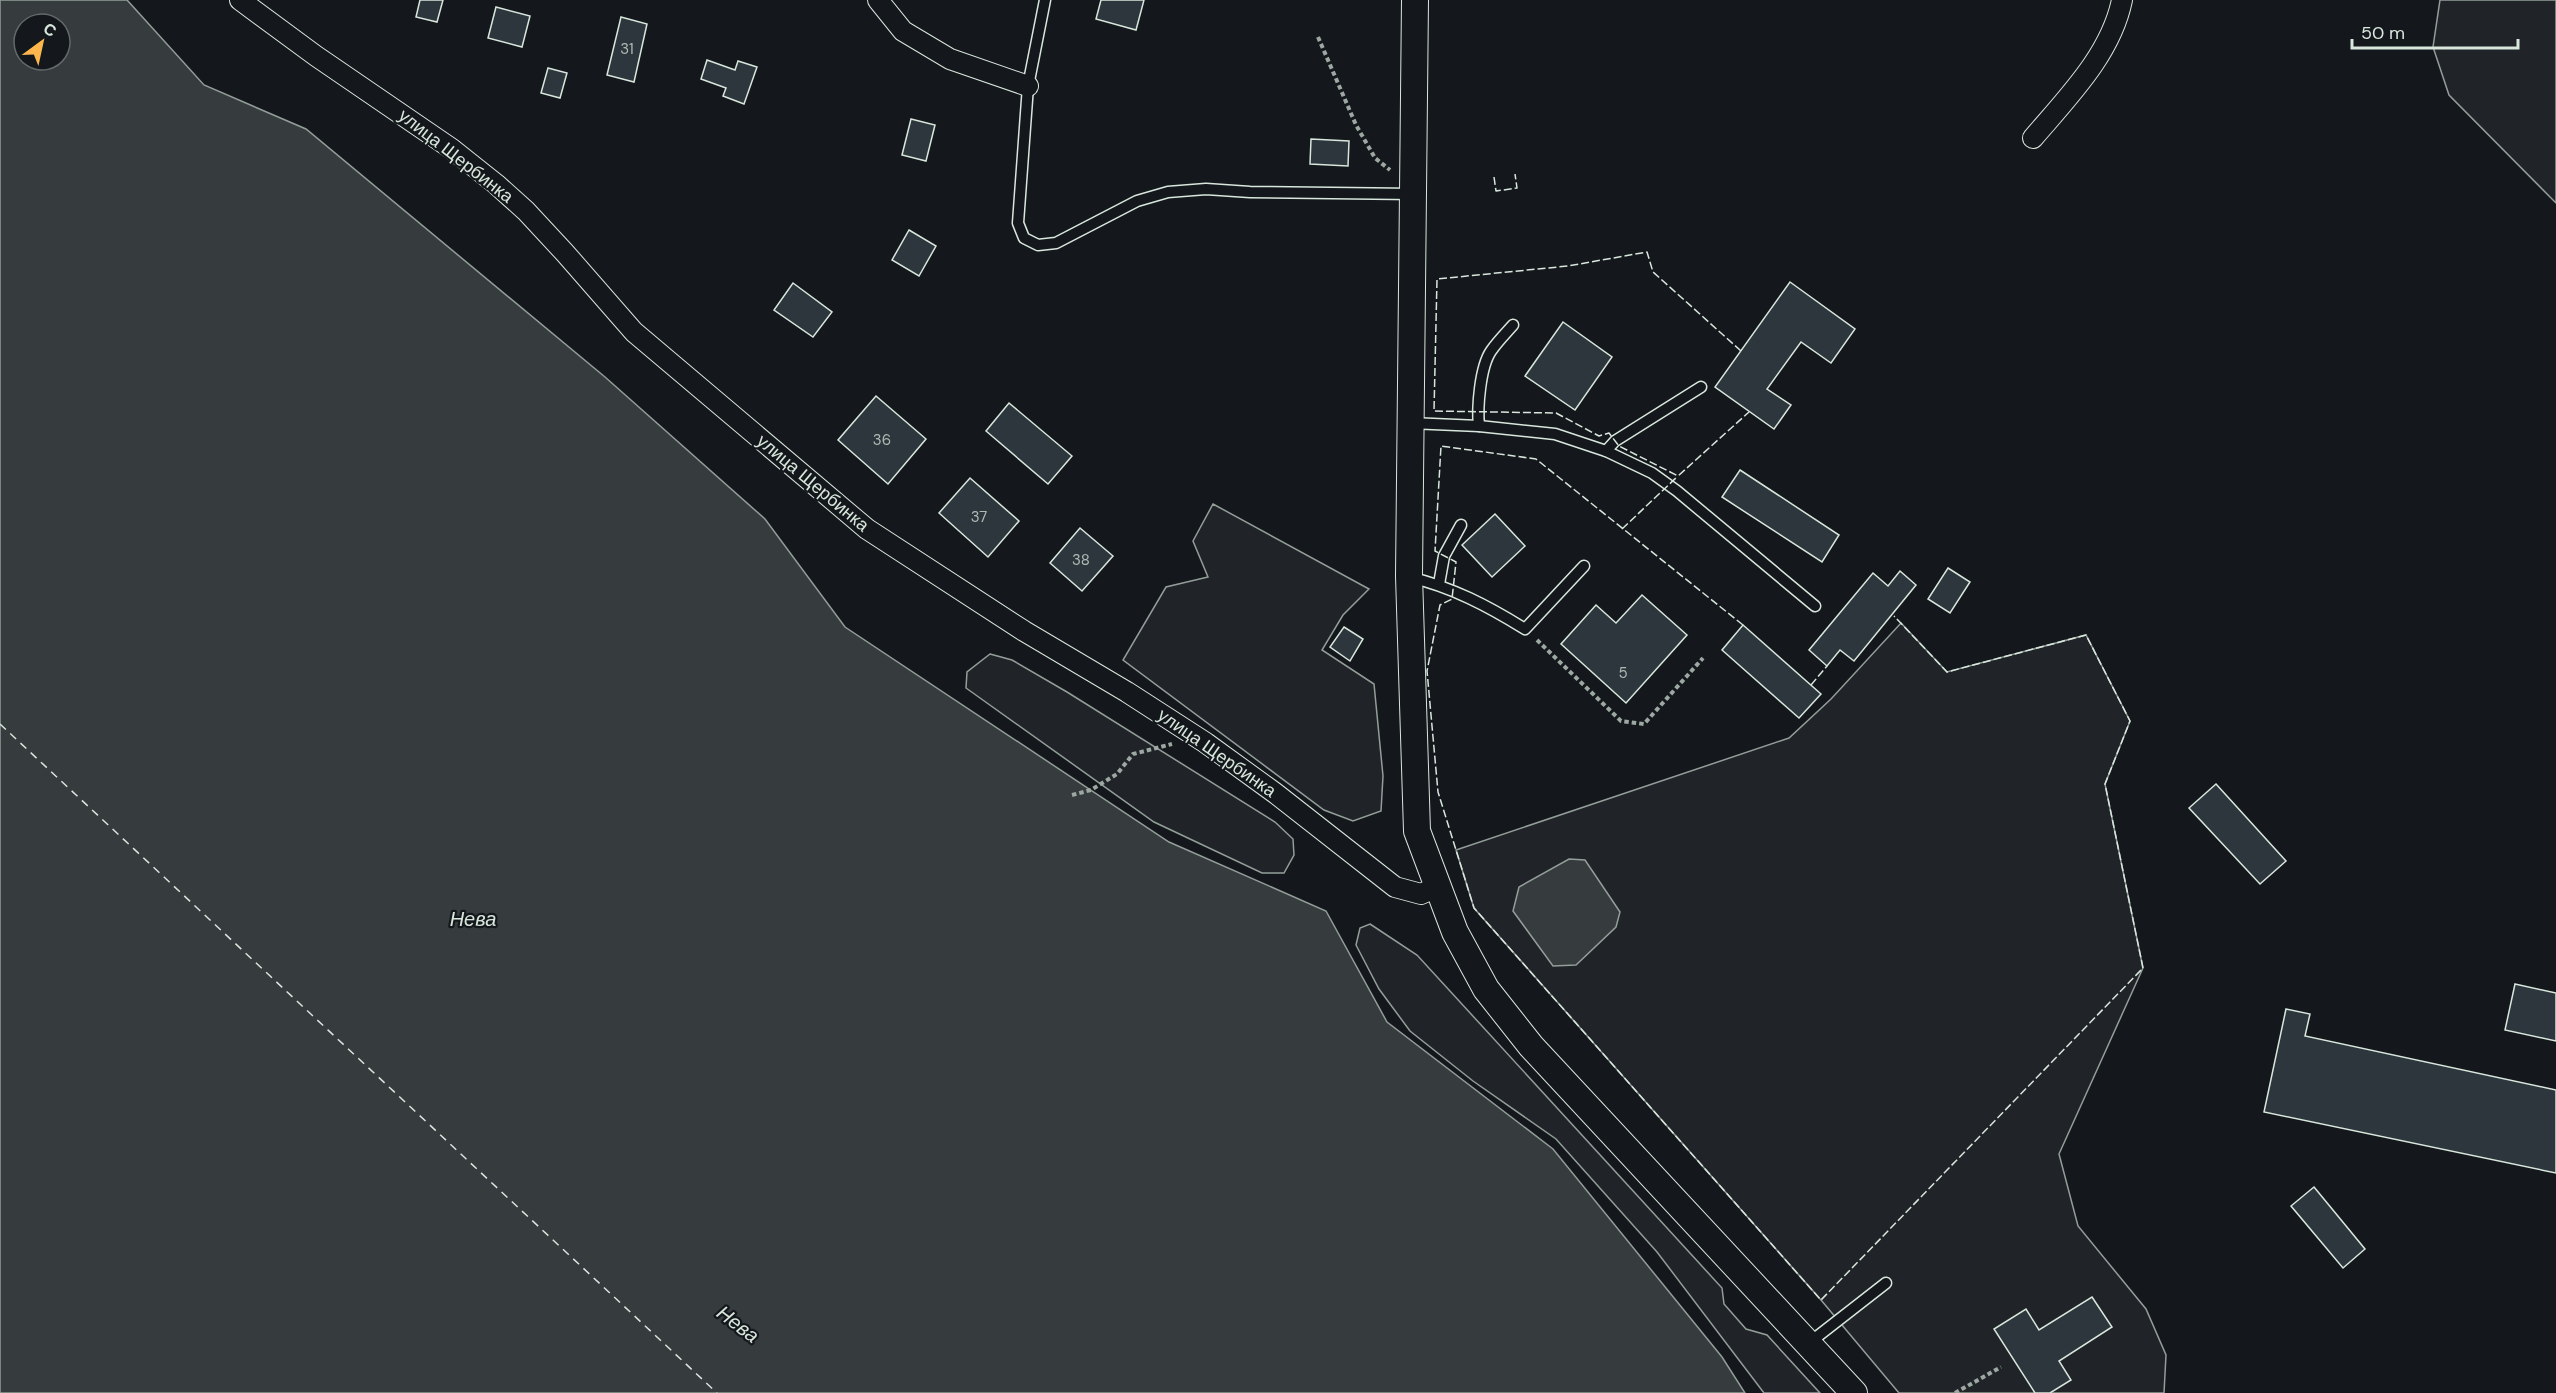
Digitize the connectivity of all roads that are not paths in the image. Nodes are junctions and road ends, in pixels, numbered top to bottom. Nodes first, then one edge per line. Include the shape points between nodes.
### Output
1 (240, 0) edge
2 (878, 0) edge
3 (1045, 0) edge
4 (1415, 0) edge
5 (2122, 0) edge
6 (1028, 86) junction
7 (2033, 138) dead end
8 (1414, 191) junction
9 (1513, 325) dead end
10 (1701, 387) dead end
11 (1409, 423) junction
12 (1479, 426) junction
13 (1606, 451) junction
14 (1461, 525) dead end
15 (1584, 566) dead end
16 (1409, 576) junction
17 (1439, 584) junction
18 (1815, 606) dead end
19 (1437, 887) junction
20 (1886, 1282) dead end
21 (1809, 1344) junction
22 (1854, 1393) edge

1 - 19 street, улица Щербинка via 496,184 557,244 634,332 867,529 1193,735 1395,887 1420,894
2 - 6 street via 903,31 950,59
3 - 6 lane
4 - 8 street
5 - 7 street via 2112,30 2085,77
6 - 8 lane via 1018,224 1024,237 1038,245 1056,243 1137,201 1168,192
8 - 11 street
9 - 12 lane via 1489,352 1477,412
10 - 13 lane via 1615,441
11 - 12 lane
11 - 16 street
12 - 13 lane via 1556,434
13 - 18 lane via 1652,473 1677,491
14 - 17 lane via 1444,556
15 - 17 lane via 1525,629 1481,602
16 - 17 lane
16 - 19 street via 1417,831
19 - 21 street via 1455,932 1486,989 1530,1046
20 - 21 lane
21 - 22 street

